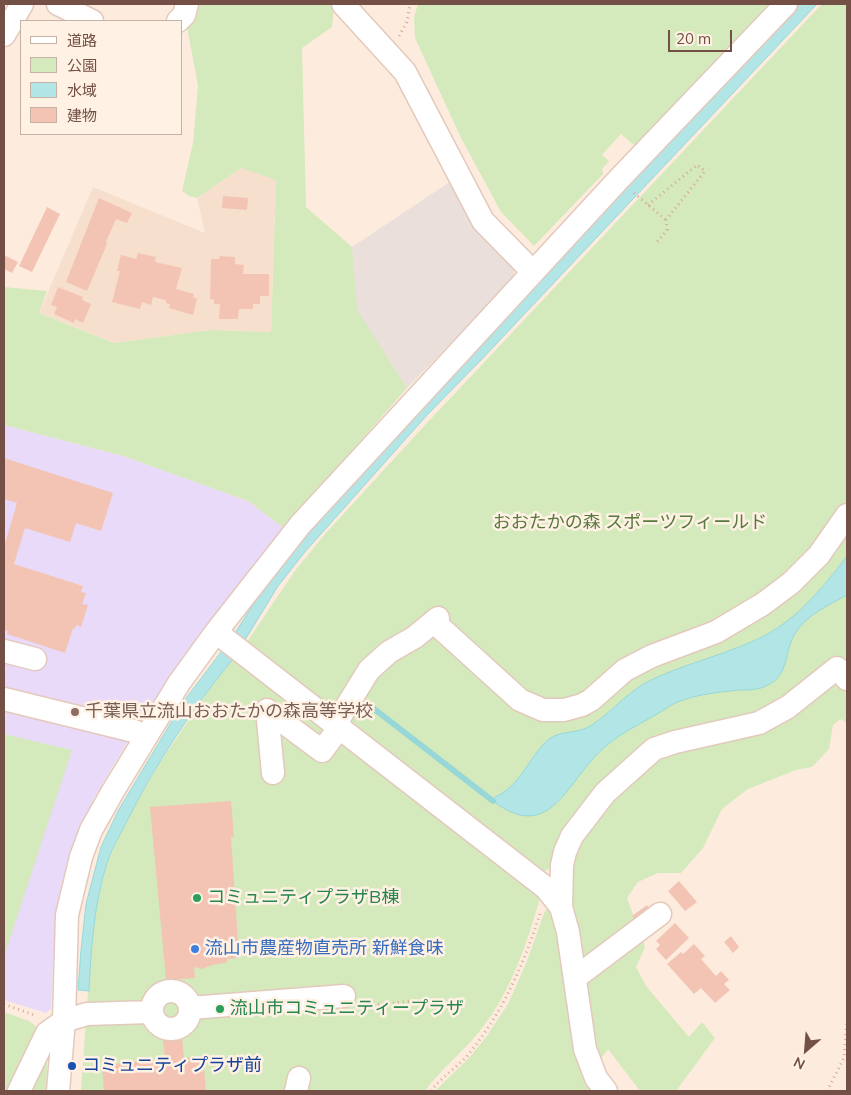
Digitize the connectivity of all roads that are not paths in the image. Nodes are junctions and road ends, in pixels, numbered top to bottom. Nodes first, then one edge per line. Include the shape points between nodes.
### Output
1 (22, 4) edge
2 (58, 4) edge
3 (188, 4) edge
4 (343, 4) edge
5 (786, 4) edge
6 (90, 20) edge
7 (179, 20) edge
8 (4, 34) edge
9 (533, 272) junction
10 (847, 515) edge
11 (216, 632) junction
12 (4, 651) edge
13 (35, 659) dead end
14 (847, 679) edge
15 (282, 684) junction
16 (4, 699) edge
17 (267, 710) junction
18 (337, 727) junction
19 (145, 737) junction
20 (273, 773) dead end
21 (561, 907) junction
22 (660, 914) dead end
23 (575, 978) junction
24 (351, 1001) road end
25 (64, 1021) junction
26 (19, 1091) edge
27 (58, 1091) edge
28 (606, 1091) edge

1 - 8 street
2 - 6 street
3 - 7 street
4 - 9 street via 405,72 483,221
5 - 9 street
9 - 11 street via 300,524
10 - 18 street via 819,555 792,583 763,604 716,632 652,656 625,670 582,705 564,710 543,710 520,700 436,620 369,670
11 - 15 street
11 - 19 street
12 - 13 street
14 - 21 street via 837,668 788,707 759,723 654,749 605,793 572,836 562,866
15 - 17 street via 270,697
15 - 18 street
16 - 19 street via 134,731
17 - 18 street via 322,750
17 - 20 street
18 - 21 street via 547,890
19 - 25 street via 91,830 81,857 67,915
21 - 23 street
22 - 23 street
23 - 28 street via 585,1050 596,1078
24 - 25 street via 190,1008 188,1020 173,1030 161,1027 151,1012 87,1014
25 - 26 street via 47,1033
25 - 27 street

